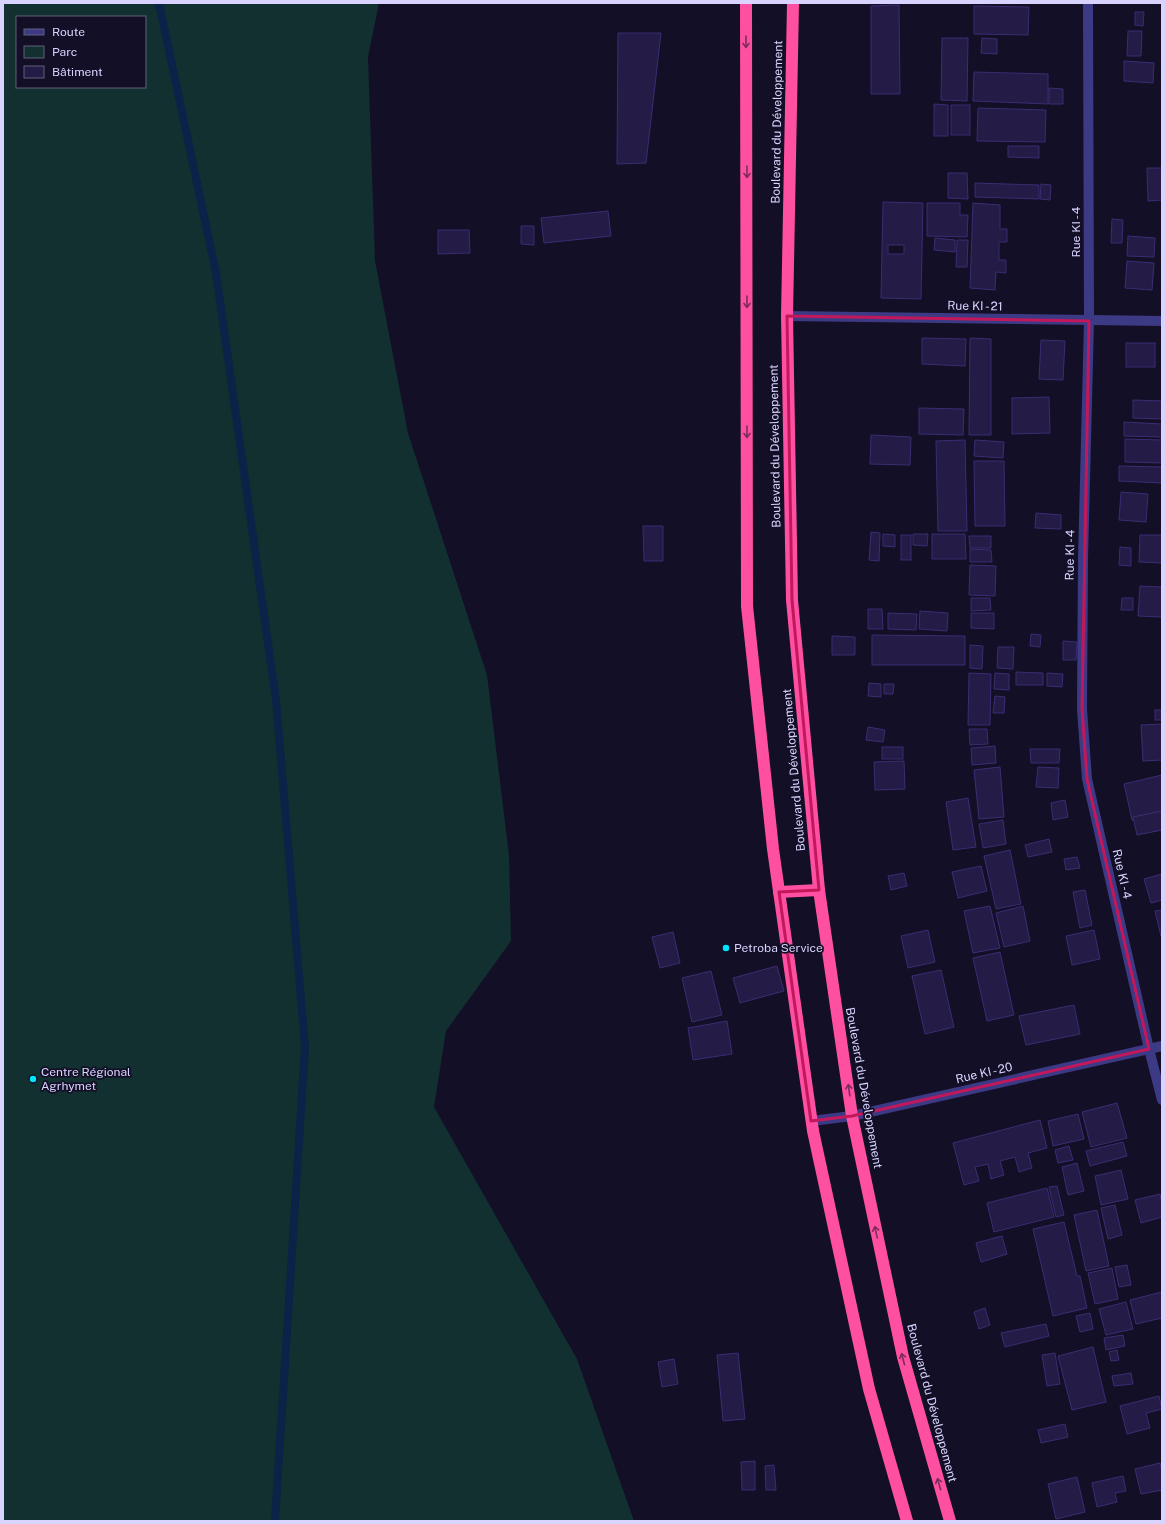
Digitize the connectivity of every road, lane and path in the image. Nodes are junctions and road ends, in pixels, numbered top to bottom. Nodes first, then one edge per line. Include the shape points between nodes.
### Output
1 (746, 3) edge
2 (793, 3) edge
3 (1088, 3) edge
4 (787, 316) junction
5 (1089, 321) junction
6 (1162, 321) edge
7 (819, 890) junction
8 (779, 892) junction
9 (1162, 1046) edge
10 (1149, 1049) junction
11 (1162, 1100) edge
12 (852, 1116) junction
13 (811, 1121) junction
14 (907, 1521) edge
15 (950, 1521) edge

1 -> 8 highway via 747,606
2 - 4 highway, Boulevard du Développement
3 - 5 street, Rue KI - 4
4 - 5 street, Rue KI - 21
4 - 7 highway, Boulevard du Développement via 792,600
5 - 6 street, Rue KI - 21
5 - 10 street, Rue KI - 4 via 1083,559 1082,709 1086,764 1089,787
7 - 8 highway
12 -> 7 highway, Boulevard du Développement
8 - 13 highway
9 - 10 street, Rue KI - 20
10 - 11 street, Rue KI - 4
10 - 12 street, Rue KI - 20
12 - 13 street, Rue KI - 20
15 -> 12 highway, Boulevard du Développement via 903,1357
13 - 14 highway via 869,1390

